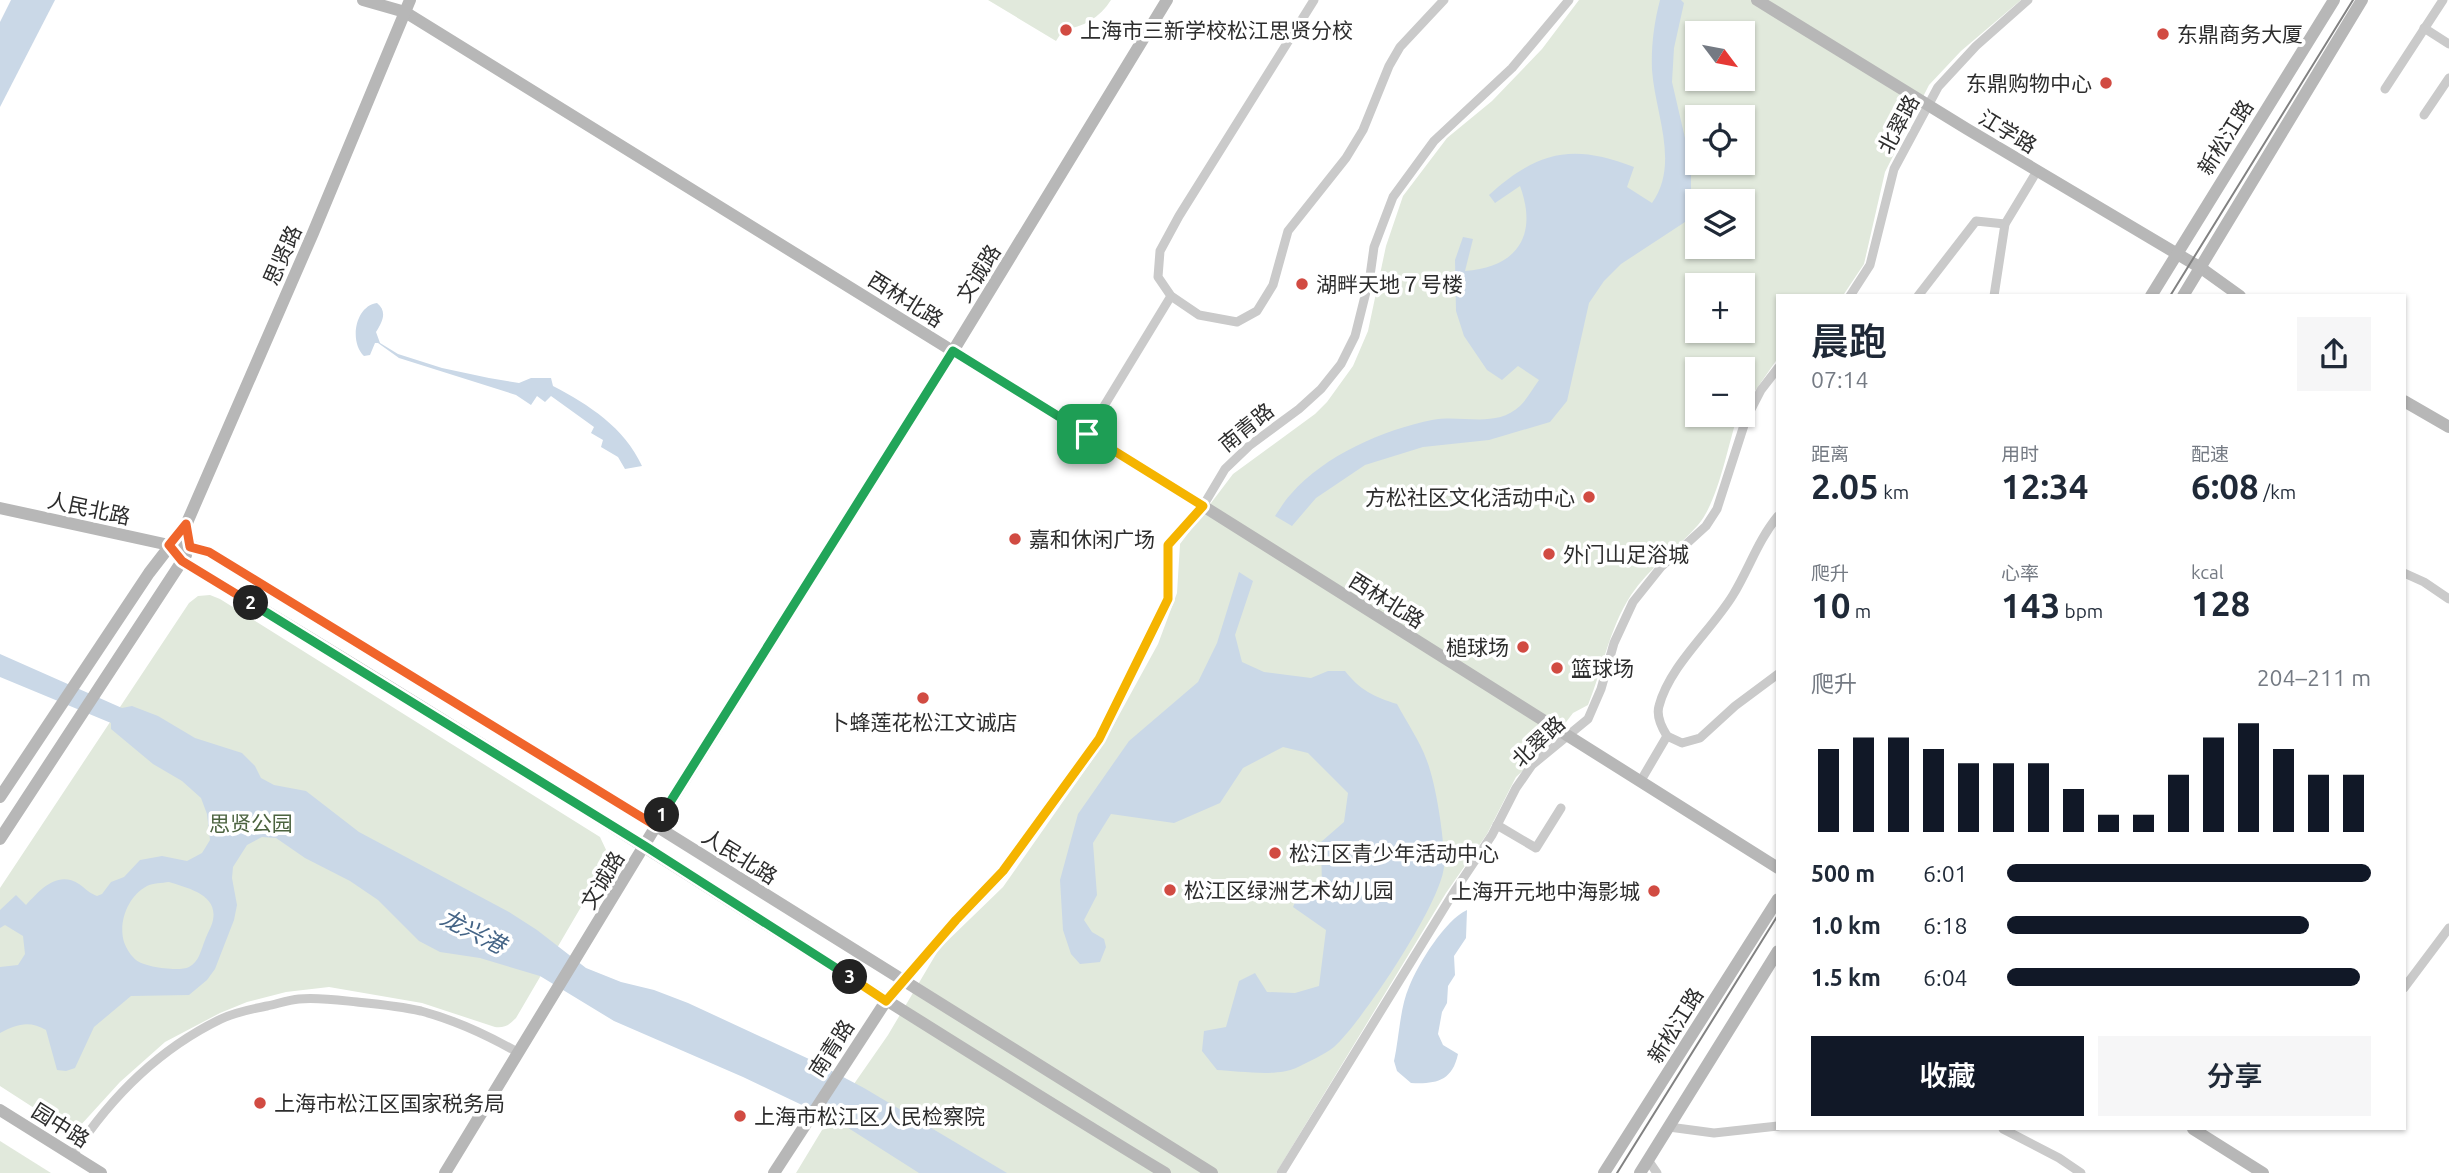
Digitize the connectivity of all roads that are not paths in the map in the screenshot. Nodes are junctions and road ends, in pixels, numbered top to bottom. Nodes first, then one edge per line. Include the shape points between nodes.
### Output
1 (363, 0) edge
2 (1167, 0) edge
3 (1314, 0) edge
4 (1444, 0) edge
5 (1570, 0) edge
6 (1757, 0) edge
7 (2028, 0) edge
8 (2334, 0) edge
9 (2362, 0) edge
10 (2443, 0) edge
11 (408, 6) edge
12 (2424, 28) junction
13 (2449, 44) edge
14 (2449, 78) edge
15 (2385, 89) dead end
16 (1928, 106) junction
17 (2424, 116) dead end
18 (2037, 171) junction
19 (2005, 224) junction
20 (2176, 254) junction
21 (2201, 268) junction
22 (1851, 294) edge
23 (1920, 294) edge
24 (1994, 294) edge
25 (2152, 294) edge
26 (2184, 294) edge
27 (2237, 294) edge
28 (1171, 296) junction
29 (953, 351) junction
30 (1776, 371) edge
31 (2406, 402) edge
32 (2449, 427) edge
33 (1087, 434) junction
34 (1203, 506) junction
35 (0, 508) edge
36 (1776, 519) edge
37 (186, 524) junction
38 (169, 545) junction
39 (190, 547) junction
40 (182, 561) junction
41 (2406, 574) edge
42 (2447, 595) edge
43 (1776, 675) edge
44 (1567, 736) junction
45 (1667, 736) junction
46 (1640, 782) junction
47 (0, 797) edge
48 (1561, 808) dead end
49 (1497, 825) junction
50 (656, 826) junction
51 (0, 839) edge
52 (645, 846) junction
53 (1776, 867) edge
54 (1776, 902) edge
55 (2449, 928) edge
56 (1776, 954) edge
57 (902, 980) junction
58 (2406, 985) edge
59 (886, 1001) junction
60 (519, 1053) junction
61 (0, 1110) edge
62 (1776, 1126) edge
63 (1669, 1127) junction
64 (2005, 1130) edge
65 (2195, 1130) edge
66 (73, 1155) junction
67 (1648, 1160) junction
68 (101, 1173) edge
69 (445, 1173) edge
70 (774, 1173) edge
71 (1165, 1173) edge
72 (1212, 1173) edge
73 (1281, 1173) edge
74 (1604, 1173) edge
75 (1640, 1173) edge
76 (1657, 1173) edge
77 (2081, 1173) edge
78 (2263, 1173) edge

1 - 11 main road, 西林北路
2 - 29 main road, 文诚路
3 - 28 street via 1160,251 1158,277
4 - 28 street via 1400,47 1346,158 1288,231 1273,285 1257,311 1237,322 1199,315
5 - 34 street, 南青路 via 1512,68 1434,141 1393,197 1374,247 1355,336 1341,364 1299,409 1225,469
6 - 16 main road, 江学路
7 - 16 street, 北翠路 via 1976,46 1938,87
8 - 20 main road, 新松江路
9 - 21 main road
10 - 12 street
11 - 29 main road, 西林北路
11 - 37 main road, 思贤路
12 - 13 street
12 - 15 street
14 - 17 street
16 - 18 main road, 江学路
16 - 22 street, 北翠路 via 1894,169 1870,265
18 - 19 street
18 - 20 main road, 江学路
19 - 23 street via 1976,221
19 - 24 street
20 - 21 main road, 江学路
20 - 25 main road, 新松江路
21 - 26 main road
21 - 27 main road, 江学路
28 - 33 street
29 - 33 main road, 西林北路
29 - 50 main road, 文诚路
30 - 44 street, 北翠路 via 1746,419 1717,509 1633,602 1588,719
31 - 32 main road
33 - 34 main road, 西林北路
34 - 44 main road, 西林北路
34 - 57 street, 南青路 via 1168,545 1168,599 1099,739 1003,871
35 - 38 main road, 人民北路
36 - 45 street via 1735,592 1671,678 1658,709
37 - 38 main road, 思贤路
37 - 39 main road
38 - 39 main road, 人民北路
38 - 40 main road, 人民北路
38 - 47 main road, 思贤路
39 - 40 main road
39 - 50 main road, 人民北路 via 209,552
40 - 51 main road
40 - 52 main road, 人民北路
41 - 42 street
43 - 45 street via 1700,738 1682,743
44 - 46 main road, 西林北路
44 - 49 street, 北翠路 via 1532,765
45 - 46 street
46 - 53 main road, 西林北路
48 - 49 street via 1536,848
49 - 73 street, 北翠路
50 - 52 main road, 文诚路
50 - 57 main road, 人民北路
52 - 59 main road, 人民北路
52 - 60 main road, 文诚路
54 - 74 main road, 新松江路
55 - 58 street
56 - 63 main road
57 - 59 street, 南青路
57 - 72 main road, 人民北路
59 - 70 main road, 南青路
59 - 71 main road, 人民北路
60 - 66 street via 444,1019 397,1006 300,999 252,1009 223,1018 169,1049 96,1121
60 - 69 main road, 文诚路
61 - 66 main road, 园中路
62 - 63 street via 1714,1133
63 - 67 main road
64 - 77 street
65 - 78 main road
66 - 68 main road, 园中路
67 - 75 main road
67 - 76 street

